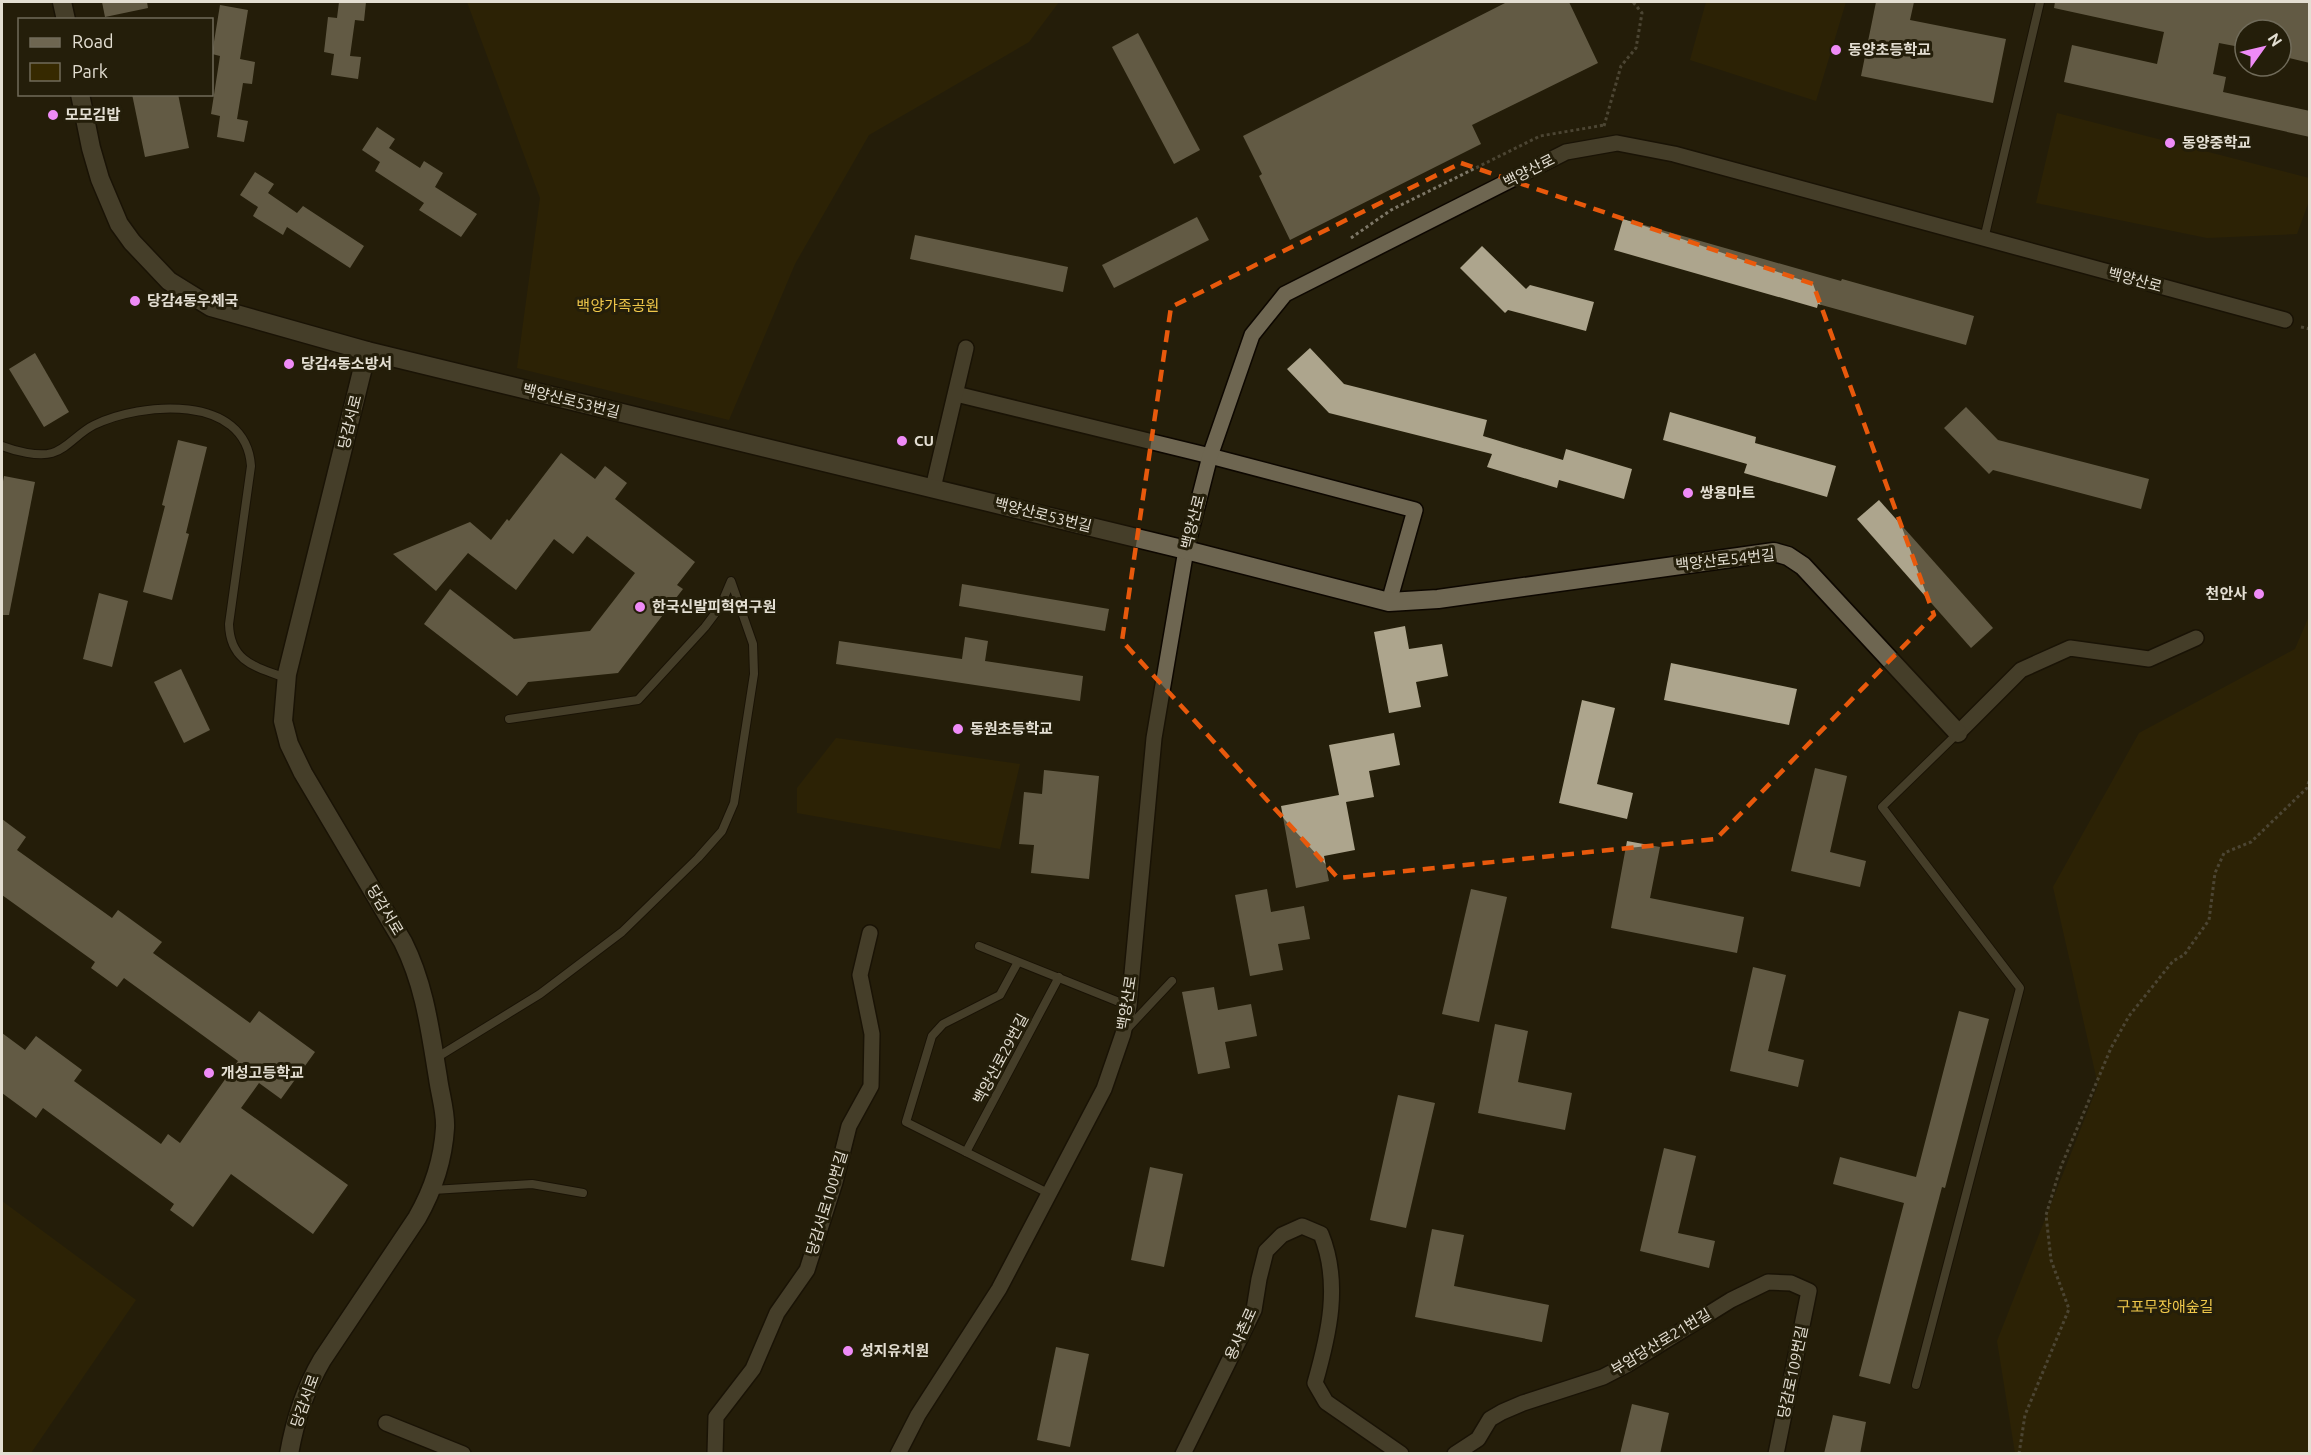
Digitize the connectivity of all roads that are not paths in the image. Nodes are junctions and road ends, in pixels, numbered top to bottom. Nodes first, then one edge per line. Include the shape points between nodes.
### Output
1 (62, 2) edge
2 (2040, 2) edge
3 (66, 18) edge
4 (80, 96) edge
5 (1984, 239) junction
6 (2285, 320) dead end
7 (966, 348) dead end
8 (367, 351) junction
9 (956, 394) junction
10 (2, 446) edge
11 (1210, 456) junction
12 (933, 488) junction
13 (1186, 550) junction
14 (1389, 602) junction
15 (2196, 638) dead end
16 (286, 678) junction
17 (509, 719) dead end
18 (1958, 733) junction
19 (870, 933) dead end
20 (979, 946) dead end
21 (1018, 962) junction
22 (1059, 977) junction
23 (1172, 981) dead end
24 (1129, 1006) junction
25 (1123, 1034) junction
26 (435, 1059) junction
27 (966, 1152) junction
28 (431, 1190) junction
29 (583, 1193) dead end
30 (1050, 1194) junction
31 (1809, 1291) joint
32 (1916, 1385) dead end
33 (386, 1424) dead end
34 (289, 1454) edge
35 (463, 1454) edge
36 (715, 1454) edge
37 (897, 1454) edge
38 (1183, 1454) edge
39 (1401, 1454) edge
40 (1455, 1454) edge
41 (1776, 1454) edge

1 - 3 street
2 - 5 lane
4 - 8 street, 백양산로53번길 via 94,159 119,224 169,281 226,312
5 - 6 street, 백양산로
5 - 11 street, 백양산로 via 1674,154 1617,143 1566,152 1285,294 1252,335
7 - 9 street
8 - 12 street, 백양산로53번길
8 - 16 street, 당감서로
9 - 11 street
9 - 12 street
10 - 16 lane via 52,453 93,425 166,407 204,413 232,426 247,445 251,466 229,636 233,647 248,663
11 - 13 street, 백양산로
11 - 14 street via 1415,510
12 - 13 street, 백양산로53번길
13 - 14 street, 백양산로54번길
13 - 24 street, 백양산로 via 1154,738
14 - 18 street, 백양산로54번길 via 1438,599 1774,552 1803,566
15 - 18 street via 2150,659 2070,648 2021,670
16 - 26 street, 당감서로 via 284,721 289,744 415,965
17 - 26 lane via 638,700 705,627 720,607 731,581 753,644 754,674 734,804 722,831 622,932 540,994
18 - 32 lane via 1882,807 2020,987
19 - 36 street, 당감서로100번길 via 860,975 872,1034 871,1086 849,1126 807,1270 777,1313 753,1369 716,1417
20 - 21 lane
21 - 22 lane
21 - 27 lane via 1000,995 943,1024 932,1036 906,1122
22 - 24 lane
22 - 27 lane, 백양산로29번길
23 - 25 lane
24 - 25 street, 백양산로
25 - 30 street, 백양산로 via 1104,1089
26 - 28 street, 당감서로 via 445,1124 443,1148
27 - 30 lane
28 - 29 lane via 532,1184
28 - 34 street, 당감서로 via 417,1218 310,1382
30 - 37 street, 백양산로 via 999,1289
31 - 40 street, 부암당산로21번길 via 1791,1283 1768,1282 1603,1377 1502,1412 1490,1419 1478,1439
31 - 41 street, 당감로109번길
33 - 35 street
38 - 39 street, 용사촌로 via 1254,1310 1266,1251 1282,1235 1302,1226 1320,1234 1332,1273 1332,1307 1315,1383 1326,1402

